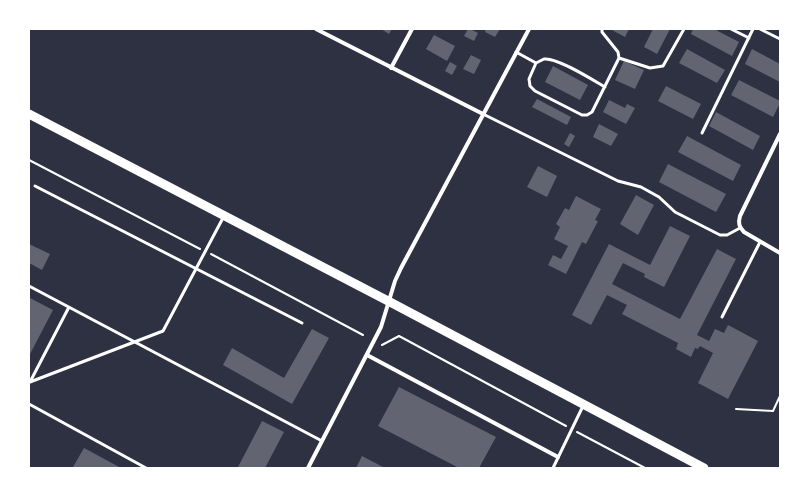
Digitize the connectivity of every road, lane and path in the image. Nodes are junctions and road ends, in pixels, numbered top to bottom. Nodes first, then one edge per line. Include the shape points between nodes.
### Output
1 (316, 29) edge
2 (412, 29) edge
3 (529, 29) edge
4 (602, 29) edge
5 (684, 29) edge
6 (731, 29) edge
7 (753, 29) edge
8 (760, 29) edge
9 (749, 38) junction
10 (780, 39) edge
11 (516, 52) junction
12 (619, 58) junction
13 (536, 63) junction
14 (391, 68) junction
15 (605, 87) junction
16 (29, 114) edge
17 (484, 114) junction
18 (702, 133) dead end
19 (780, 135) edge
20 (29, 160) edge
21 (35, 186) dead end
22 (225, 216) junction
23 (740, 228) junction
24 (760, 242) junction
25 (206, 251) junction
26 (780, 253) edge
27 (196, 269) junction
28 (29, 286) edge
29 (390, 302) junction
30 (68, 307) junction
31 (722, 317) dead end
32 (302, 323) dead end
33 (363, 335) dead end
34 (134, 342) junction
35 (382, 345) dead end
36 (367, 355) junction
37 (29, 382) edge
38 (780, 396) edge
39 (29, 404) edge
40 (584, 405) junction
41 (736, 409) dead end
42 (572, 429) junction
43 (322, 441) junction
44 (558, 457) junction
45 (146, 468) edge
46 (308, 468) edge
47 (553, 468) edge
48 (645, 468) edge
49 (704, 468) edge

1 - 14 street
2 - 14 street
3 - 11 street
4 - 12 lane via 618,52
5 - 12 lane via 663,66 650,68
6 - 9 lane
7 - 9 lane
8 - 10 lane
9 - 18 lane
11 - 13 lane
11 - 17 street
12 - 15 lane
13 - 15 lane via 544,59 560,62
13 - 15 lane via 529,79 530,86 582,115 592,112
14 - 17 street
16 - 22 main road
17 - 23 lane via 618,181 641,187 659,197 675,212 720,235 727,235
17 - 29 street via 401,268
19 - 23 street via 740,216
20 - 25 path
21 - 27 lane
22 - 25 lane
22 - 29 main road
23 - 24 street
24 - 26 street
24 - 31 lane
25 - 27 lane
25 - 33 path
27 - 32 lane
27 - 34 lane via 163,331
28 - 30 lane
29 - 36 street via 381,328
29 - 40 main road
30 - 34 lane
30 - 37 lane
34 - 37 lane
34 - 43 lane
35 - 42 path via 399,336
36 - 43 street
36 - 44 street
38 - 41 path via 773,411
39 - 45 lane
40 - 42 lane
40 - 49 main road
42 - 44 lane
42 - 48 path
43 - 46 street
44 - 47 lane

